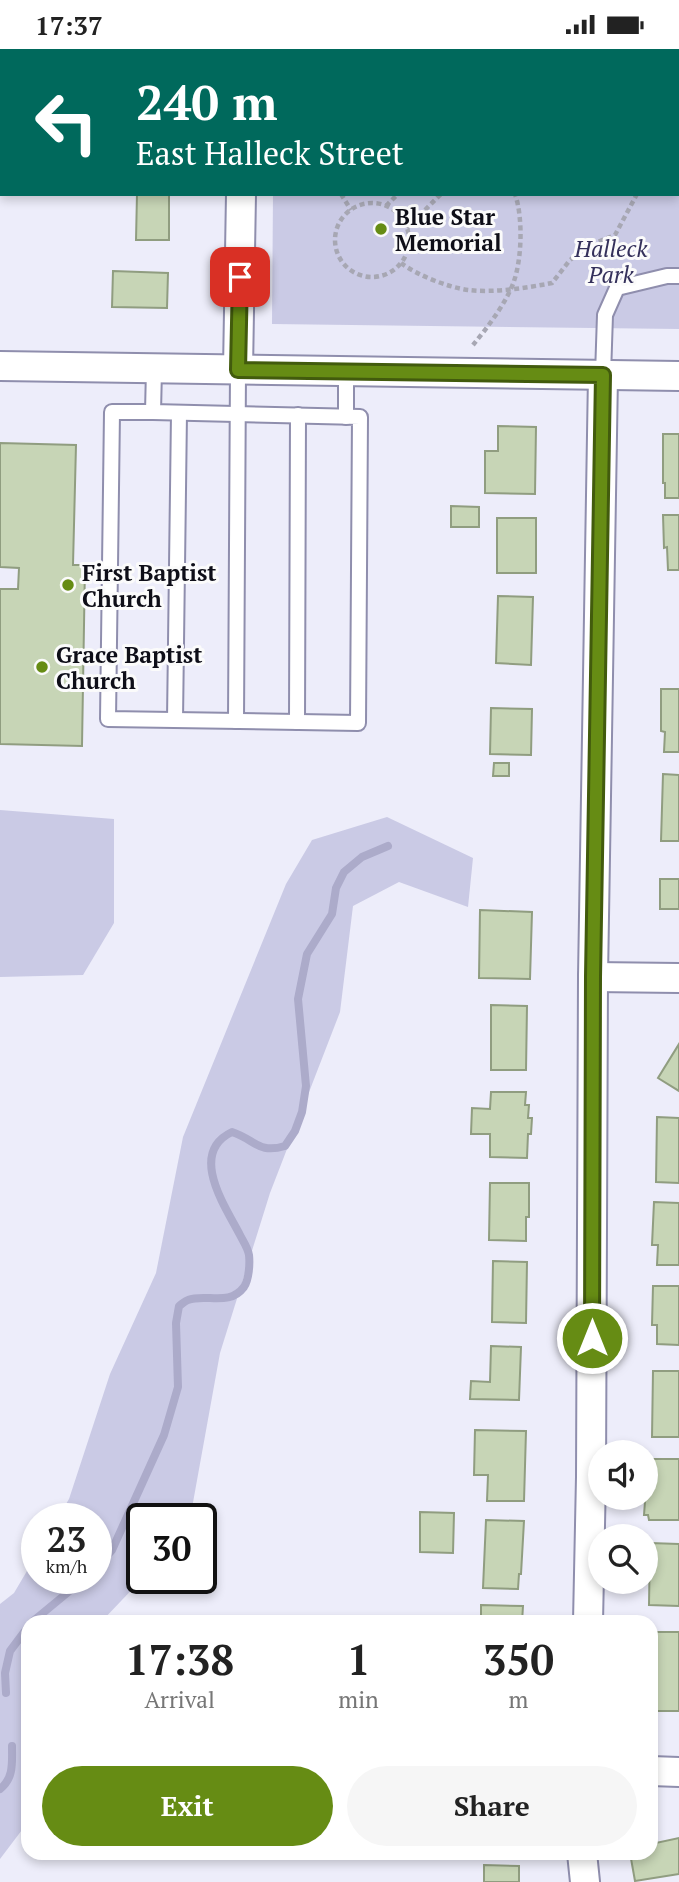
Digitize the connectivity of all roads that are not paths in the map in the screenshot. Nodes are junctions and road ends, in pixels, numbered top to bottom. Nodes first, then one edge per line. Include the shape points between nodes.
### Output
1 (241, 196) edge
2 (679, 276) edge
3 (0, 366) edge
4 (154, 369) junction
5 (238, 370) junction
6 (346, 372) junction
7 (603, 375) junction
8 (679, 376) edge
9 (152, 412) junction
10 (179, 413) junction
11 (238, 413) junction
12 (298, 415) junction
13 (353, 417) junction
14 (175, 720) junction
15 (236, 721) junction
16 (298, 722) junction
17 (593, 977) junction
18 (679, 978) edge
19 (588, 1615) edge
20 (658, 1771) edge
21 (679, 1772) edge
22 (583, 1860) edge
23 (585, 1882) edge

1 - 5 street
2 - 7 lane via 617,288 605,315
3 - 4 street
4 - 5 street
4 - 9 lane
5 - 6 street
5 - 11 lane
6 - 7 street
6 - 13 lane
7 - 8 street
7 - 17 street
9 - 10 lane
9 - 14 lane via 112,412 108,719
10 - 11 lane
10 - 14 lane
11 - 12 lane
11 - 15 lane
12 - 13 lane
12 - 16 lane
13 - 16 lane via 358,723
14 - 15 lane
15 - 16 lane
17 - 18 street
17 - 19 street
20 - 21 street
22 - 23 street

